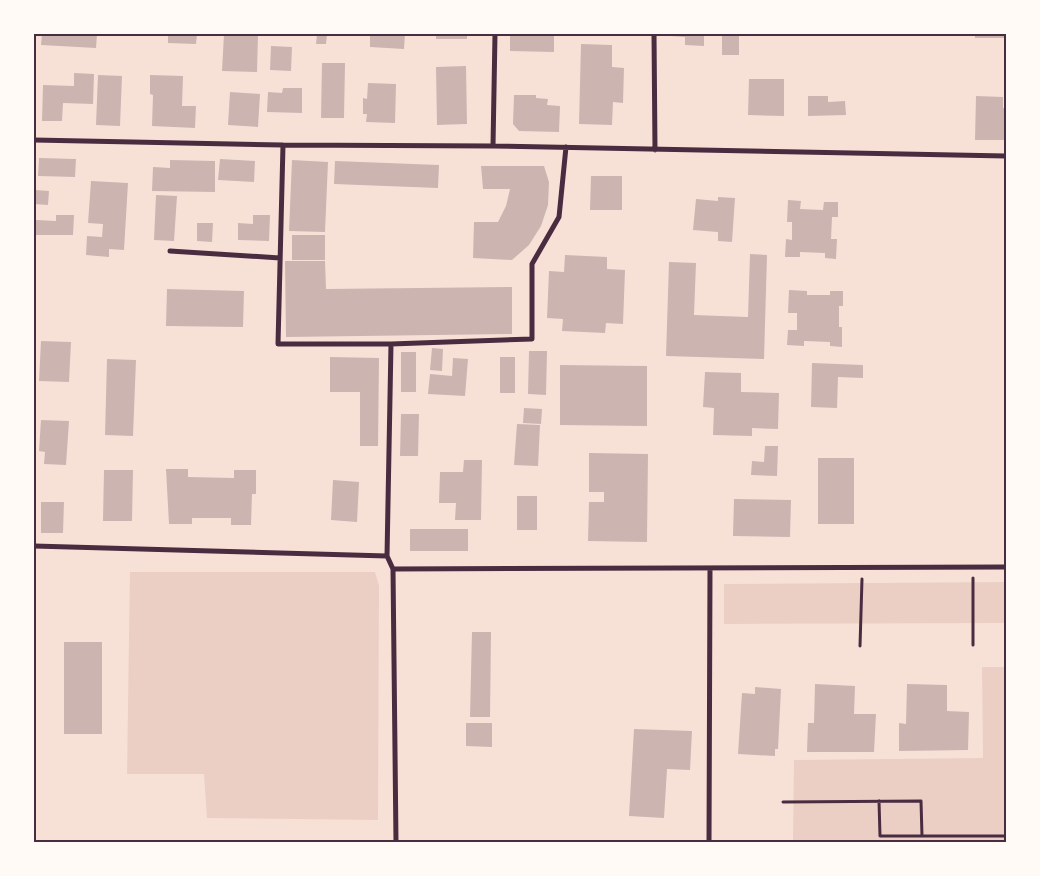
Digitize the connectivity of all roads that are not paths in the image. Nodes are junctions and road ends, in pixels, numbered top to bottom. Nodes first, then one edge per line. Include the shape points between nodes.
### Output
1 (495, 34) edge
2 (654, 34) edge
3 (34, 140) edge
4 (283, 145) junction
5 (493, 146) junction
6 (566, 147) junction
7 (654, 150) junction
8 (1006, 156) edge
9 (170, 251) dead end
10 (280, 258) junction
11 (391, 344) junction
12 (34, 546) edge
13 (386, 556) junction
14 (1006, 567) edge
15 (393, 569) junction
16 (710, 569) junction
17 (396, 842) edge
18 (709, 842) edge

1 - 5 street
2 - 7 street
3 - 4 street
4 - 5 street
4 - 10 street
5 - 6 street
6 - 7 street
6 - 11 street via 559,218 532,264 532,340
7 - 8 street
9 - 10 street
10 - 11 street via 278,344
11 - 13 street
12 - 13 street
13 - 15 street
14 - 16 street
15 - 16 street
15 - 17 street
16 - 18 street

